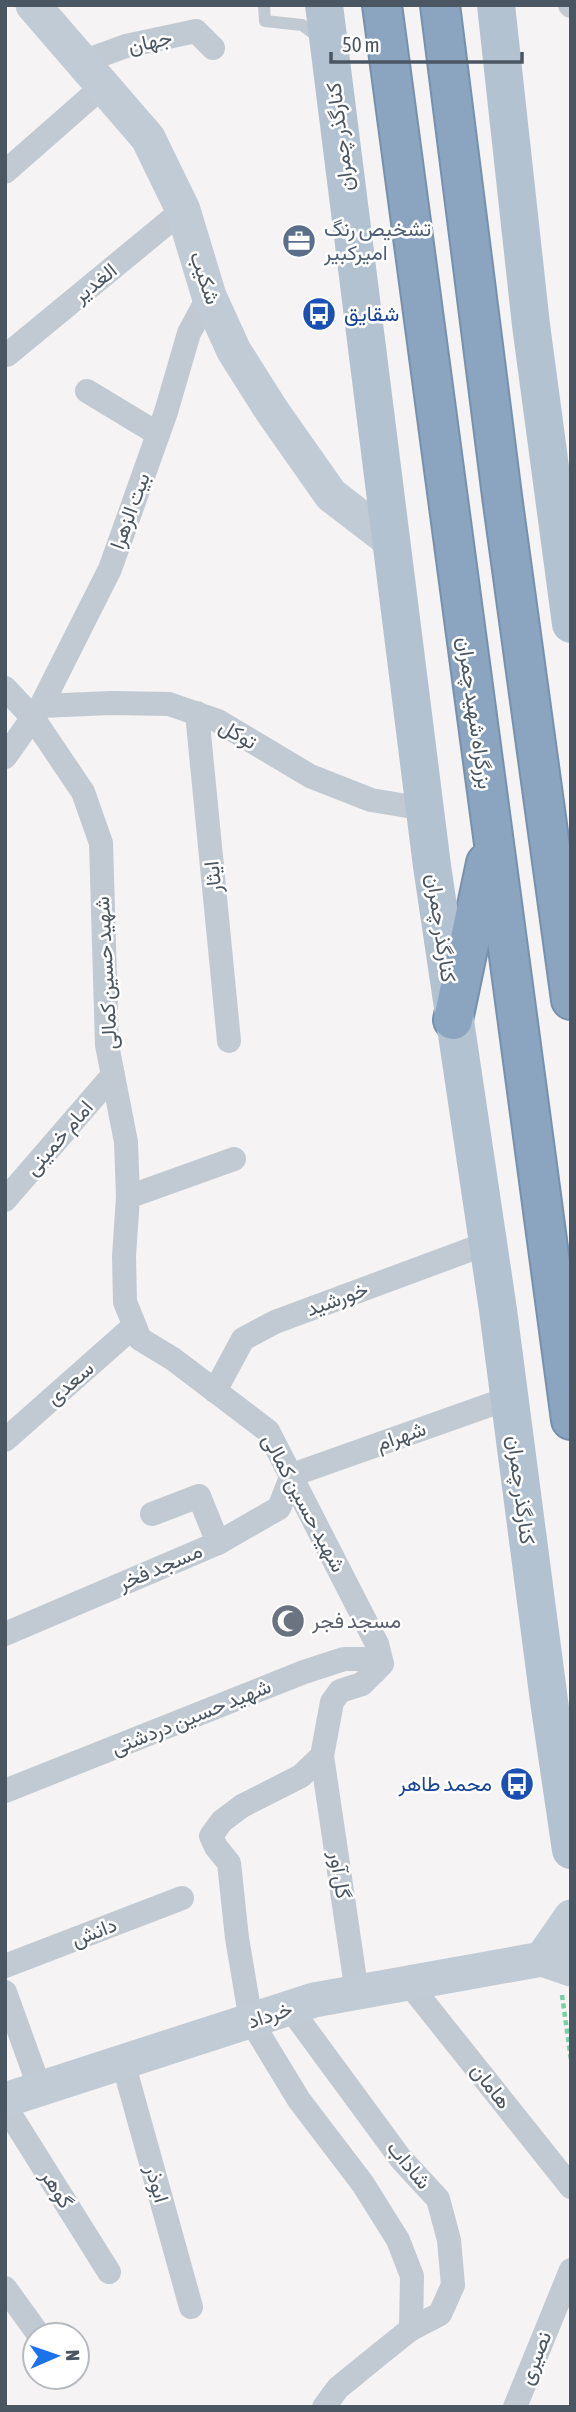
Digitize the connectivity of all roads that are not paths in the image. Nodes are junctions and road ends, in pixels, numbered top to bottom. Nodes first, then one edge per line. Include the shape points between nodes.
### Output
1 (33, 5) edge
2 (264, 5) edge
3 (324, 5) edge
4 (382, 5) edge
5 (440, 5) edge
6 (496, 5) edge
7 (329, 44) junction
8 (213, 47) dead end
9 (93, 74) junction
10 (5, 172) edge
11 (183, 210) junction
12 (209, 296) junction
13 (6, 355) edge
14 (87, 391) dead end
15 (158, 435) junction
16 (391, 541) junction
17 (566, 546) edge
18 (571, 624) edge
19 (5, 688) edge
20 (37, 712) junction
21 (197, 713) junction
22 (5, 757) edge
23 (425, 809) junction
24 (492, 837) junction
25 (553, 872) junction
26 (571, 914) edge
27 (571, 1000) edge
28 (453, 1020) junction
29 (229, 1041) dead end
30 (113, 1075) junction
31 (234, 1158) dead end
32 (128, 1197) junction
33 (5, 1200) edge
34 (488, 1243) junction
35 (134, 1326) junction
36 (215, 1391) junction
37 (509, 1398) junction
38 (571, 1420) edge
39 (5, 1440) edge
40 (292, 1475) junction
41 (152, 1514) dead end
42 (218, 1543) junction
43 (5, 1634) edge
44 (374, 1672) junction
45 (322, 1756) junction
46 (5, 1791) edge
47 (571, 1850) edge
48 (182, 1899) dead end
49 (571, 1917) edge
50 (557, 1964) edge
51 (5, 1966) edge
52 (410, 1984) junction
53 (5, 1992) edge
54 (358, 1993) junction
55 (290, 2008) junction
56 (251, 2021) junction
57 (123, 2062) junction
58 (40, 2089) junction
59 (5, 2100) edge
60 (5, 2106) edge
61 (571, 2187) edge
62 (571, 2270) edge
63 (109, 2273) dead end
64 (5, 2288) edge
65 (191, 2306) dead end
66 (29, 2321) edge
67 (411, 2329) junction
68 (324, 2407) edge
69 (515, 2407) edge

1 - 9 main road, شکیب
2 - 7 lane via 265,21 302,25
3 - 7 main road, کنارگذر چمران
4 - 24 highway, بزرگراه شهید چمران
5 - 25 highway
6 - 17 main road via 531,325
7 - 16 main road, کنارگذر چمران
8 - 9 street, جهان via 196,31 126,46
9 - 10 street
9 - 11 main road, شکیب via 148,138
11 - 12 main road, شکیب
11 - 13 street, الغدیر
12 - 15 street, بیت الزهرا via 189,332
12 - 16 main road, شکیب via 234,351 331,495
14 - 15 street
15 - 20 street, بیت الزهرا via 110,569
16 - 23 main road, کنارگذر چمران
17 - 18 main road
19 - 20 street, شهید حسین کمالی
20 - 21 street, توکل via 111,703 169,704
20 - 22 street, بیت الزهرا
20 - 30 street, شهید حسین کمالی via 83,792 101,843 107,1045
21 - 23 street, توکل via 218,720 310,776 371,800
21 - 29 street, ایثار
23 - 28 main road, کنارگذر چمران
24 - 28 highway
24 - 38 highway, بزرگراه شهید چمران
25 - 26 highway
25 - 27 highway
28 - 34 main road, کنارگذر چمران
30 - 32 street, شهید حسین کمالی via 126,1142
30 - 33 street, امام خمینی
31 - 32 street
32 - 35 street, شهید حسین کمالی via 125,1302
34 - 36 street, خورشید via 275,1322 243,1339
34 - 37 main road, کنارگذر چمران
35 - 36 street, شهید حسین کمالی via 140,1339
35 - 39 street, سعدی
36 - 40 street, شهید حسین کمالی via 268,1431
37 - 40 street, شهرام
37 - 47 main road, کنارگذر چمران
40 - 42 street, مسجد فخر via 279,1508
40 - 44 street, شهید حسین کمالی via 377,1644 382,1664
41 - 42 street via 199,1496
42 - 43 street, مسجد فخر
44 - 45 street via 362,1684 340,1691 332,1702
44 - 46 street, شهید حسین دردشتی via 363,1659 344,1659
45 - 54 street, گل آور
45 - 56 street via 302,1776 242,1806 211,1836 229,1863
48 - 51 street, دانش
49 - 50 main road
50 - 52 main road, خرداد
52 - 54 main road, خرداد
52 - 61 street, هامان
53 - 58 street
54 - 55 main road, خرداد
55 - 56 main road, خرداد
55 - 67 street, شاداب via 401,2159 438,2199 449,2240 453,2285 440,2314
56 - 57 main road, خرداد
56 - 67 street via 299,2100 363,2184 398,2240 412,2276
57 - 58 main road, خرداد
57 - 65 street, ابوذر
58 - 59 main road, خرداد
60 - 63 street, گوهر
62 - 69 street, نصیری
64 - 66 street
67 - 68 street, شاداب via 338,2388

